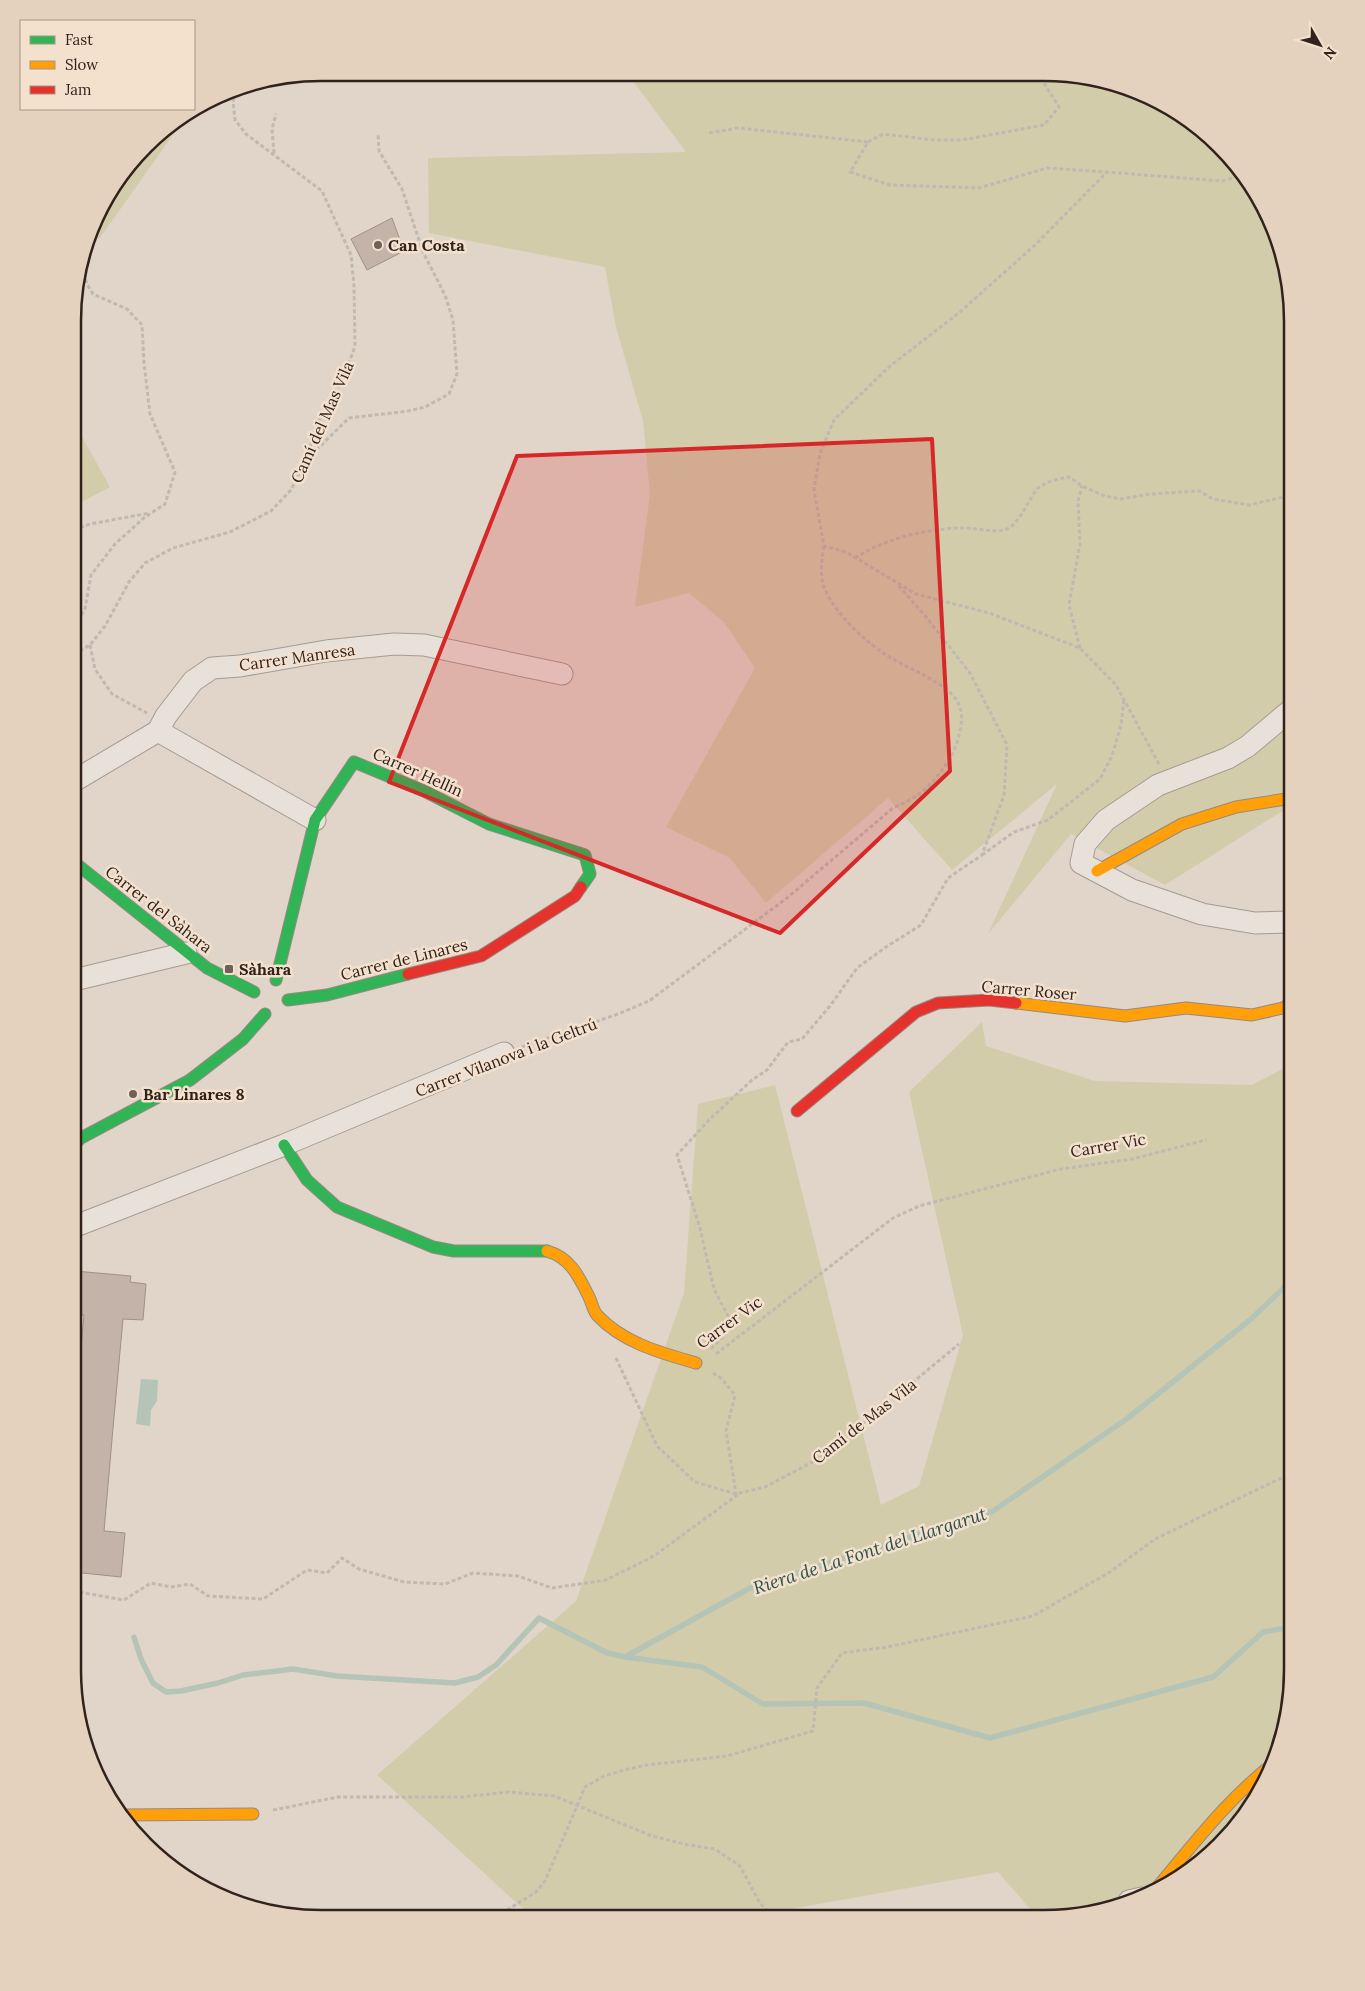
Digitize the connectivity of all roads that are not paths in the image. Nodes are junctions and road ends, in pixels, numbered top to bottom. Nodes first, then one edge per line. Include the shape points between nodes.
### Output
1 (562, 674) dead end
2 (1284, 716) edge
3 (158, 731) junction
4 (81, 777) edge
5 (1284, 799) edge
6 (315, 820) junction
7 (1089, 867) junction
8 (81, 868) edge
9 (590, 874) joint
10 (1284, 922) edge
11 (186, 953) junction
12 (81, 978) edge
13 (276, 980) junction
14 (259, 986) junction
15 (288, 1000) junction
16 (1284, 1007) edge
17 (273, 1013) junction
18 (504, 1053) road end
19 (798, 1111) dead end
20 (81, 1138) edge
21 (284, 1145) junction
22 (81, 1224) edge
23 (696, 1363) road end
24 (1261, 1772) edge
25 (253, 1814) road end
26 (130, 1815) edge
27 (1167, 1876) edge

1 - 3 street, Carrer Manresa via 424,644 326,651 212,668 193,682
2 - 7 street via 1228,758 1158,785 1106,820 1085,844
3 - 4 street, Carrer Manresa
3 - 6 street
5 - 7 street via 1236,807 1182,824
6 - 9 street, Carrer Hellín via 354,762 424,791 489,824 585,855
6 - 13 street, Carrer Hellín
7 - 10 street via 1132,890 1202,914 1256,923
8 - 11 street, Carrer del Sàhara
9 - 15 street, Carrer de Linares via 575,896 481,956 326,995
11 - 12 street
11 - 14 street, Carrer del Sàhara via 207,968
13 - 14 street
13 - 15 street via 287,989
14 - 17 street via 255,1004
15 - 17 street
16 - 19 street, Carrer Roser via 1252,1015 1186,1008 1125,1016 989,1000 938,1002 916,1012
17 - 20 street via 190,1080
18 - 21 street, Carrer Vilanova i la Geltrú
21 - 22 street, Carrer Vilanova i la Geltrú
21 - 23 street, Carrer Vic via 307,1180 337,1207 433,1247 454,1251 548,1251 559,1254 576,1269 595,1312 612,1328 654,1350
24 - 27 street via 1217,1816
25 - 26 street

